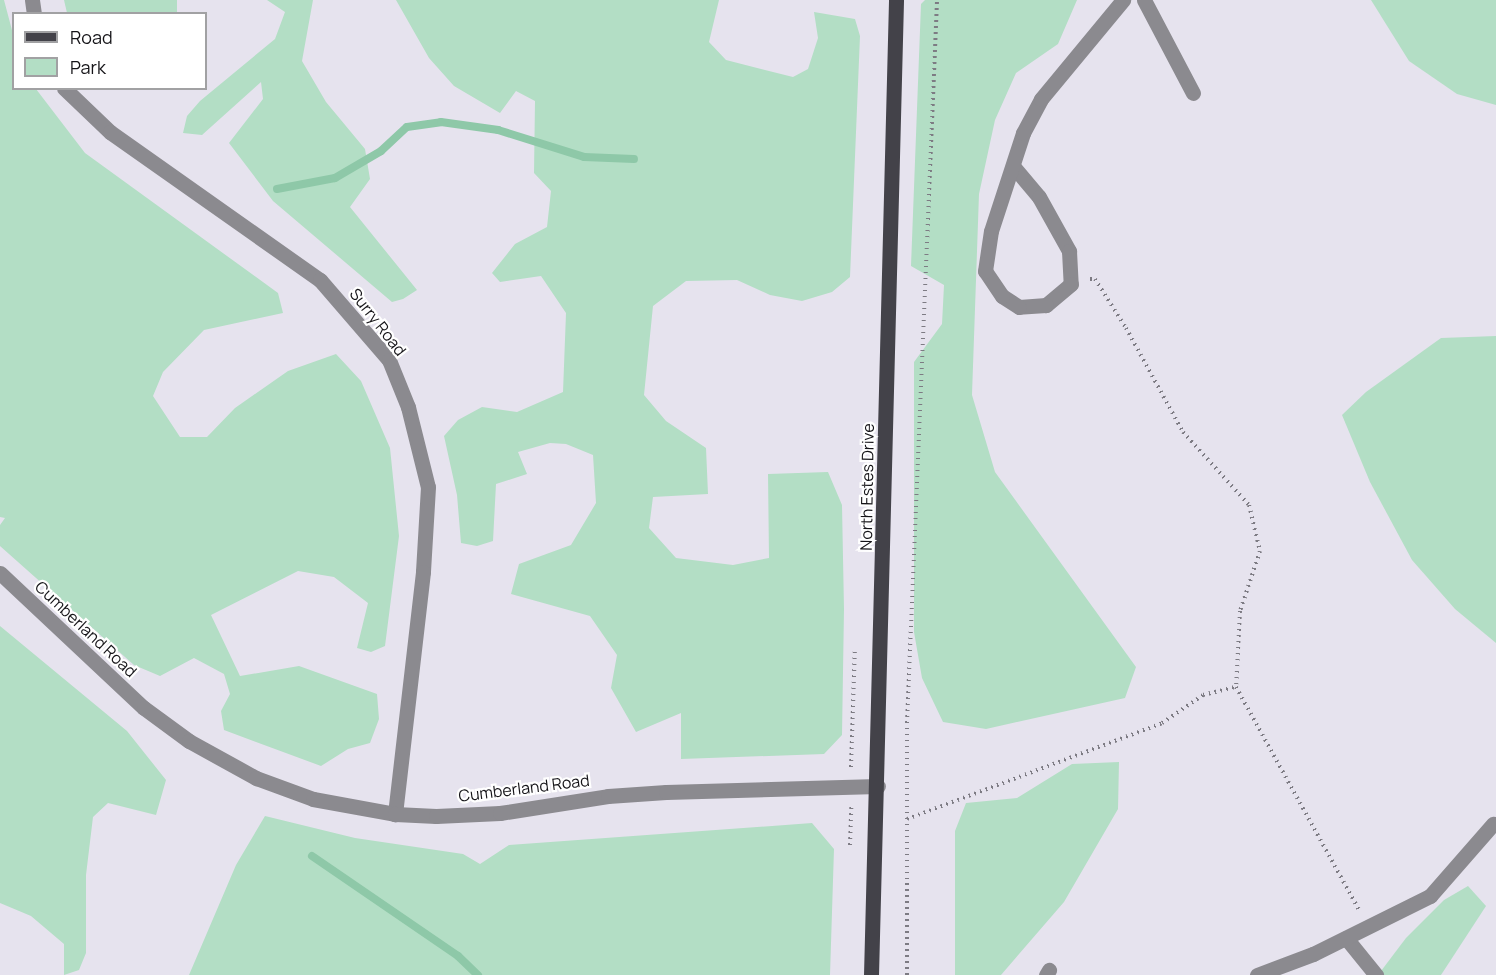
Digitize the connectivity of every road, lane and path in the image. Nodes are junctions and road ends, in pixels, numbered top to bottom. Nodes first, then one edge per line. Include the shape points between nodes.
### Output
1 (896, 0) edge
2 (937, 0) edge
3 (1124, 0) edge
4 (1144, 0) edge
5 (66, 90) edge
6 (1193, 93) dead end
7 (1013, 166) junction
8 (1070, 279) junction
9 (0, 573) edge
10 (1236, 687) junction
11 (878, 786) junction
12 (395, 814) junction
13 (907, 819) junction
14 (1493, 824) dead end
15 (1368, 927) junction
16 (1346, 939) junction
17 (871, 975) edge
18 (907, 975) edge
19 (1257, 975) edge
20 (1376, 975) edge

1 - 11 main road, North Estes Drive
2 - 13 path via 907,723
3 - 7 street via 1041,99 1023,133
4 - 6 street
5 - 12 street, Surry Road via 110,132 320,280 389,360 408,407 428,487 423,572
7 - 8 street via 1039,197 1069,251
7 - 8 street via 991,231 986,271 1002,296 1019,307 1046,305 1071,284
8 - 10 path via 1095,279 1183,432 1249,505 1260,551 1240,611
9 - 12 street, Cumberland Road via 144,708 189,741 256,778 313,799
10 - 13 path via 1203,695 1162,723
10 - 15 path
11 - 12 street, Cumberland Road via 720,789 608,796 500,813
11 - 17 main road, North Estes Drive
13 - 18 path
14 - 15 street via 1430,896
15 - 16 street
16 - 19 street
16 - 20 street

